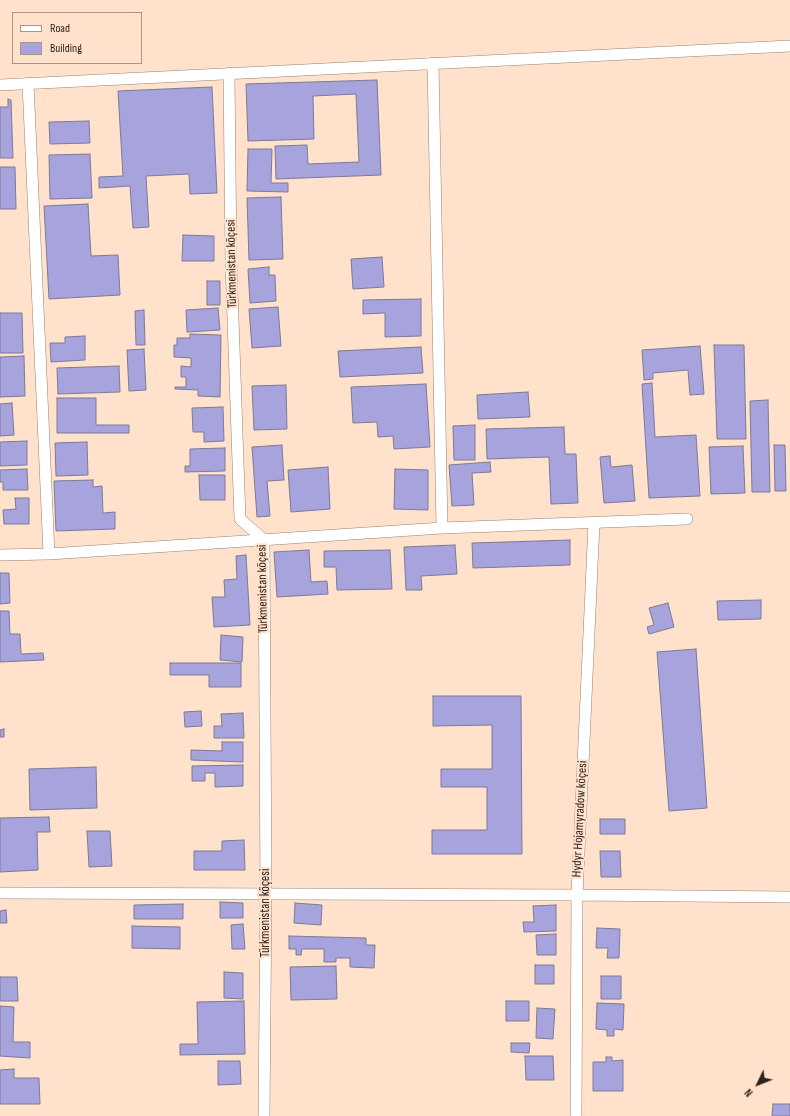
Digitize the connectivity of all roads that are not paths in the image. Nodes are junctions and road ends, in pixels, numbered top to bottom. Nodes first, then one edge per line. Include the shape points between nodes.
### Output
1 (790, 46) edge
2 (433, 63) junction
3 (229, 73) junction
4 (28, 83) junction
5 (0, 85) edge
6 (687, 519) dead end
7 (594, 523) junction
8 (442, 528) junction
9 (264, 540) junction
10 (49, 554) junction
11 (0, 555) edge
12 (0, 893) edge
13 (266, 893) junction
14 (577, 895) junction
15 (790, 897) edge
16 (264, 1116) edge
17 (576, 1116) edge

1 - 2 street
2 - 3 street
2 - 8 street
3 - 4 street
3 - 9 street, Türkmenistan köçesi via 240,519
4 - 5 street
4 - 10 street
6 - 7 street
7 - 8 street
7 - 14 street, Hydyr Hojamyradow köçesi
8 - 9 street
9 - 10 street
9 - 13 street, Türkmenistan köçesi
10 - 11 street
12 - 13 street
13 - 14 street
13 - 16 street, Türkmenistan köçesi
14 - 15 street
14 - 17 street, Hydyr Hojamyradow köçesi

